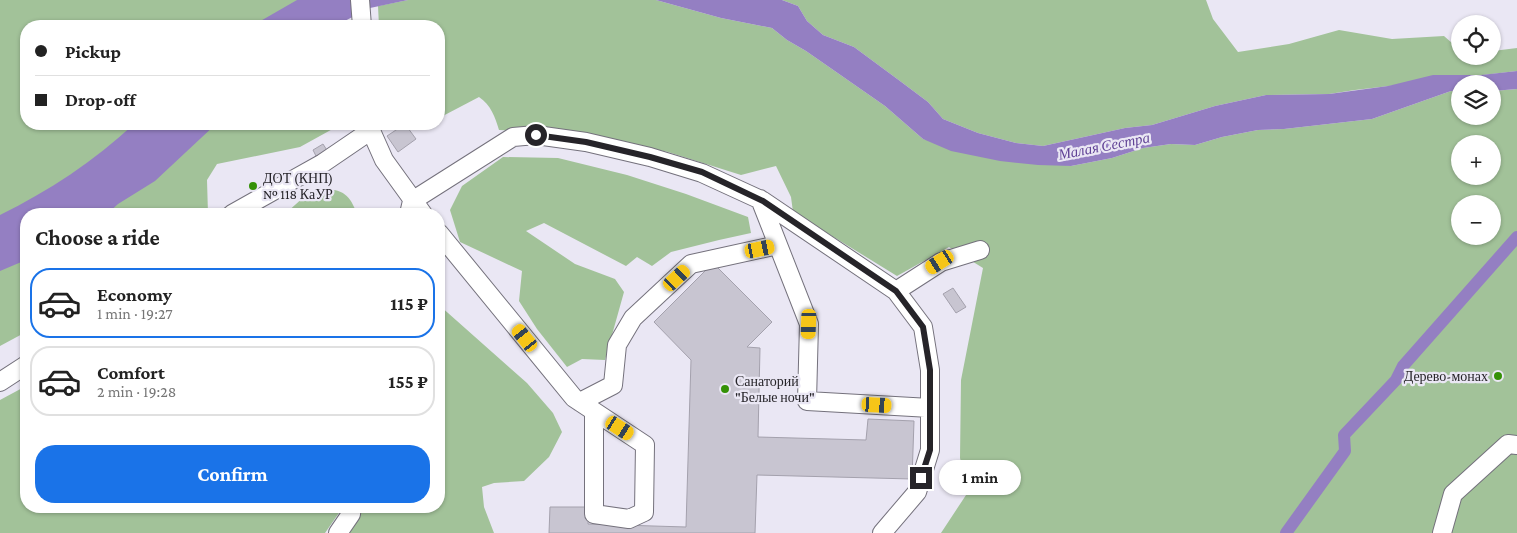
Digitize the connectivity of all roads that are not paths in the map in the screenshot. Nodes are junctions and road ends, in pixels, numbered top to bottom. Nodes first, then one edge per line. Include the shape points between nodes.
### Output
1 (348, 0) edge
2 (360, 0) edge
3 (350, 20) edge
4 (362, 20) edge
5 (365, 130) edge
6 (370, 130) edge
7 (760, 199) junction
8 (243, 208) edge
9 (413, 208) edge
10 (417, 208) edge
11 (445, 240) edge
12 (778, 245) junction
13 (980, 250) dead end
14 (896, 291) junction
15 (20, 369) edge
16 (0, 382) edge
17 (587, 406) junction
18 (930, 408) junction
19 (1517, 445) edge
20 (351, 513) edge
21 (338, 533) edge
22 (882, 533) edge
23 (1442, 533) edge

1 - 3 street
2 - 4 street
5 - 8 street via 323,163
6 - 9 street
7 - 10 street via 702,172 650,157 586,142 536,135 513,137
7 - 12 street
7 - 14 street
11 - 17 street via 574,398
12 - 17 street via 691,264 633,318 617,345 613,385
12 - 18 street via 809,324 807,401
13 - 14 street via 940,262
14 - 18 street via 923,327 930,370
15 - 16 street
17 - 17 street via 594,514 628,519 644,512 645,445
18 - 22 street via 930,450 917,492
19 - 23 street via 1508,444 1453,494
20 - 21 street

